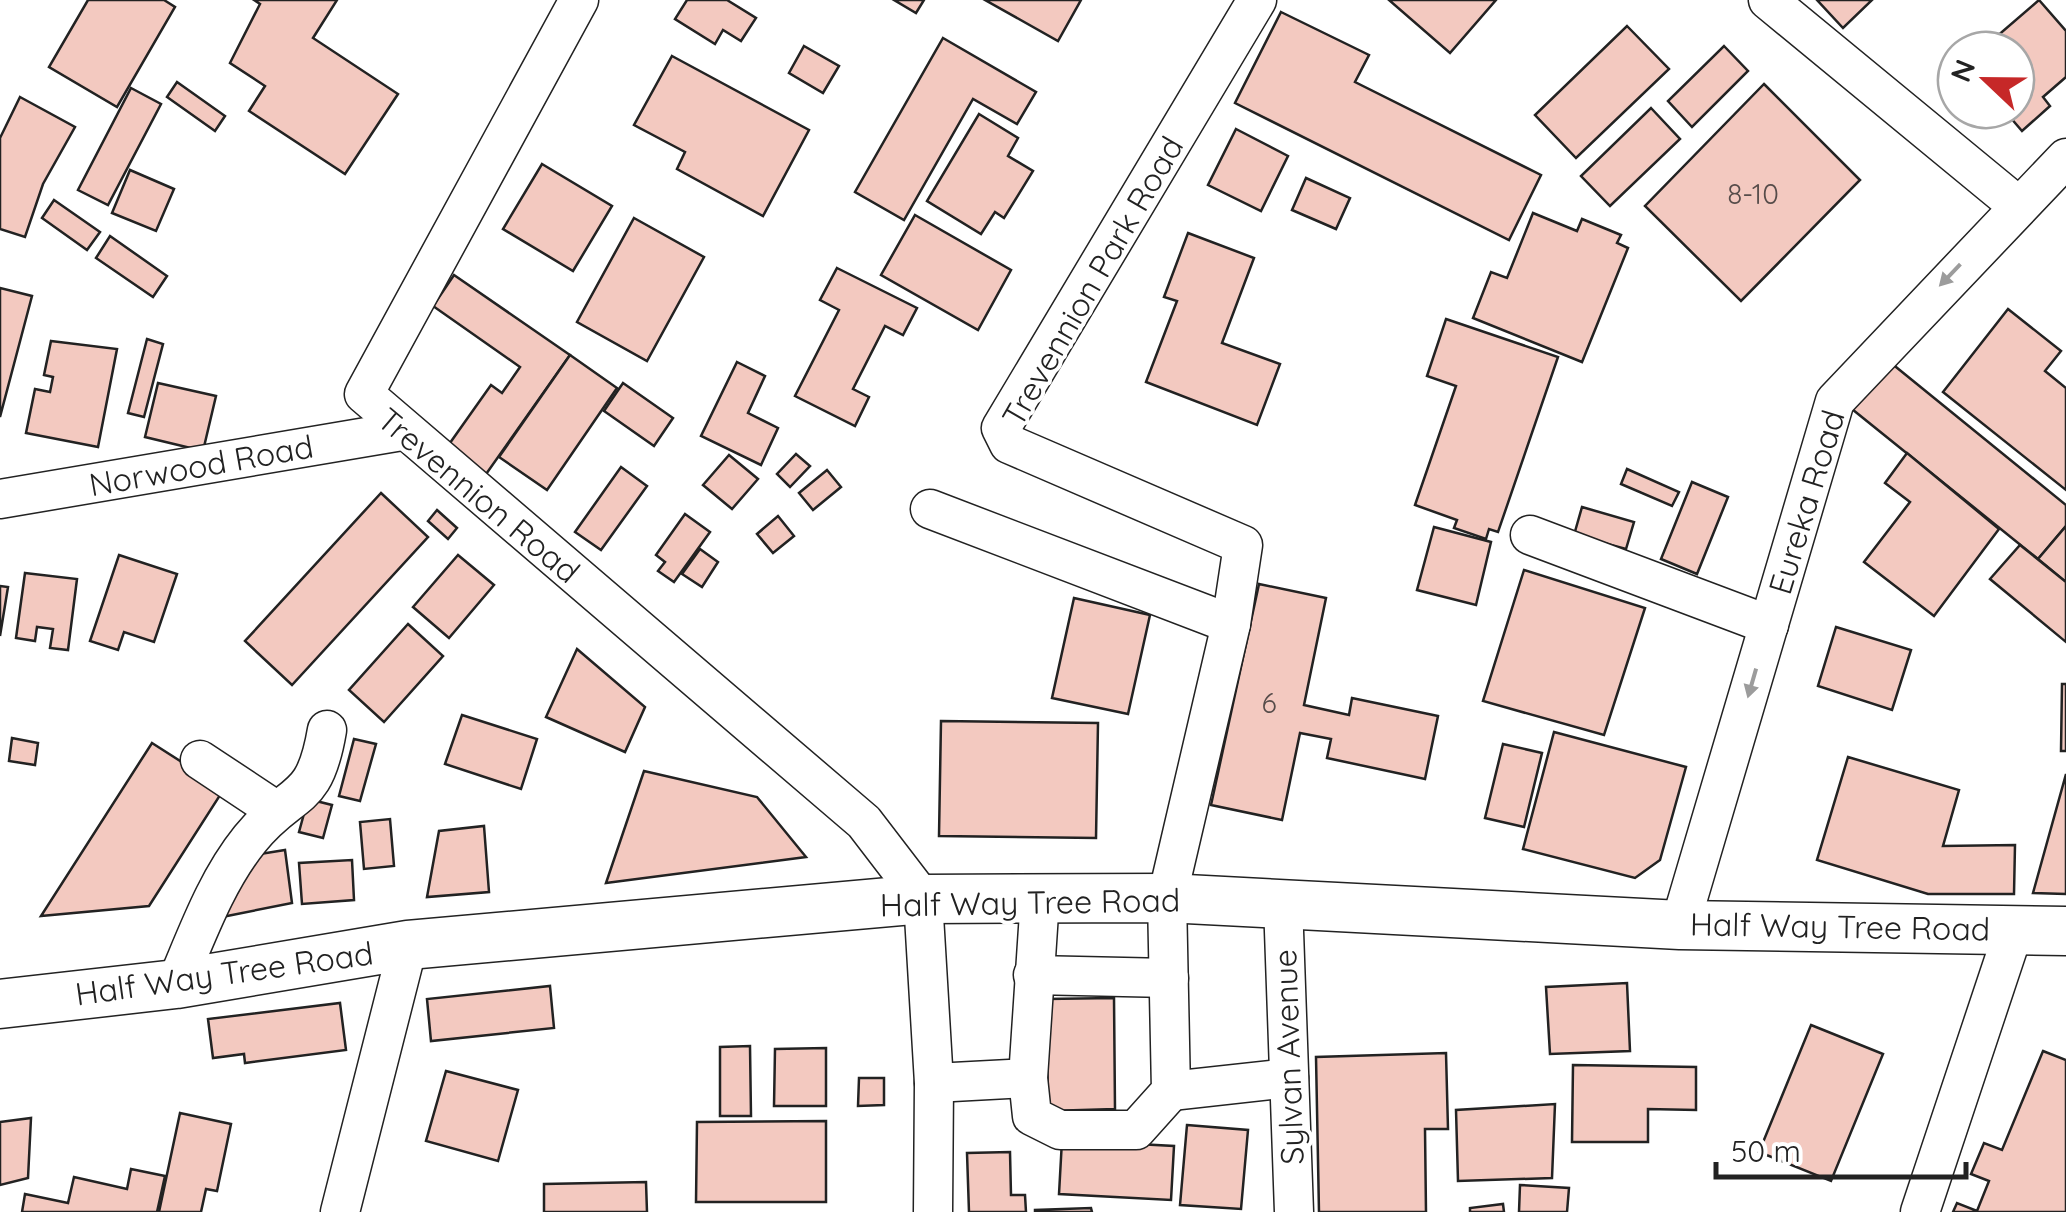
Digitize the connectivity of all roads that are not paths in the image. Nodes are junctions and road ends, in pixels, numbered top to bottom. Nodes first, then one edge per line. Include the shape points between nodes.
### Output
1 (579, 0) edge
2 (1257, 0) edge
3 (1768, 0) edge
4 (2066, 158) edge
5 (2017, 204) junction
6 (402, 431) junction
7 (0, 499) edge
8 (930, 509) dead end
9 (1530, 535) dead end
10 (1231, 624) junction
11 (1769, 625) junction
12 (327, 730) dead end
13 (200, 760) dead end
14 (277, 811) junction
15 (1040, 898) junction
16 (1168, 898) junction
17 (923, 899) junction
18 (1283, 902) junction
19 (1680, 925) junction
20 (2015, 928) junction
21 (2066, 931) edge
22 (408, 946) junction
23 (1033, 976) junction
24 (1169, 978) junction
25 (176, 984) junction
26 (0, 1004) edge
27 (1028, 1078) junction
28 (1289, 1078) junction
29 (934, 1083) junction
30 (1171, 1091) junction
31 (340, 1212) edge
32 (934, 1212) edge
33 (1294, 1212) edge
34 (1920, 1212) edge

1 - 6 street, Trevennion Road via 364,388 367,399
2 - 10 street, Trevennion Park Road via 1001,428 1009,444 1243,545
3 - 5 street
4 - 5 street, Eureka Road
5 -> 11 street, Eureka Road via 1840,390
6 - 7 street, Norwood Road
6 - 17 street, Trevennion Road via 864,822
8 - 10 street
9 - 11 street
10 - 16 street, Trevennion Park Road
11 -> 19 street, Eureka Road
12 - 14 street via 312,785
13 - 14 street
14 - 25 street via 249,839 217,890
15 - 16 main road, Half Way Tree Road
15 - 17 main road, Half Way Tree Road
15 - 23 street
16 - 18 main road, Half Way Tree Road
16 - 24 street, Trevennion Park Road
17 - 22 main road, Half Way Tree Road
17 - 29 street
18 - 19 main road, Half Way Tree Road
18 - 28 street, Sylvan Avenue
19 - 20 main road, Half Way Tree Road
20 - 21 main road, Half Way Tree Road
20 - 34 street
22 - 25 main road, Half Way Tree Road
22 - 31 street
23 - 24 street
23 - 27 street
24 - 30 street, Trevennion Park Road
25 - 26 main road, Half Way Tree Road
27 - 29 street
27 - 30 street via 1032,1116 1060,1130 1136,1130
28 - 30 street
28 - 33 street, Sylvan Avenue
29 - 32 street

